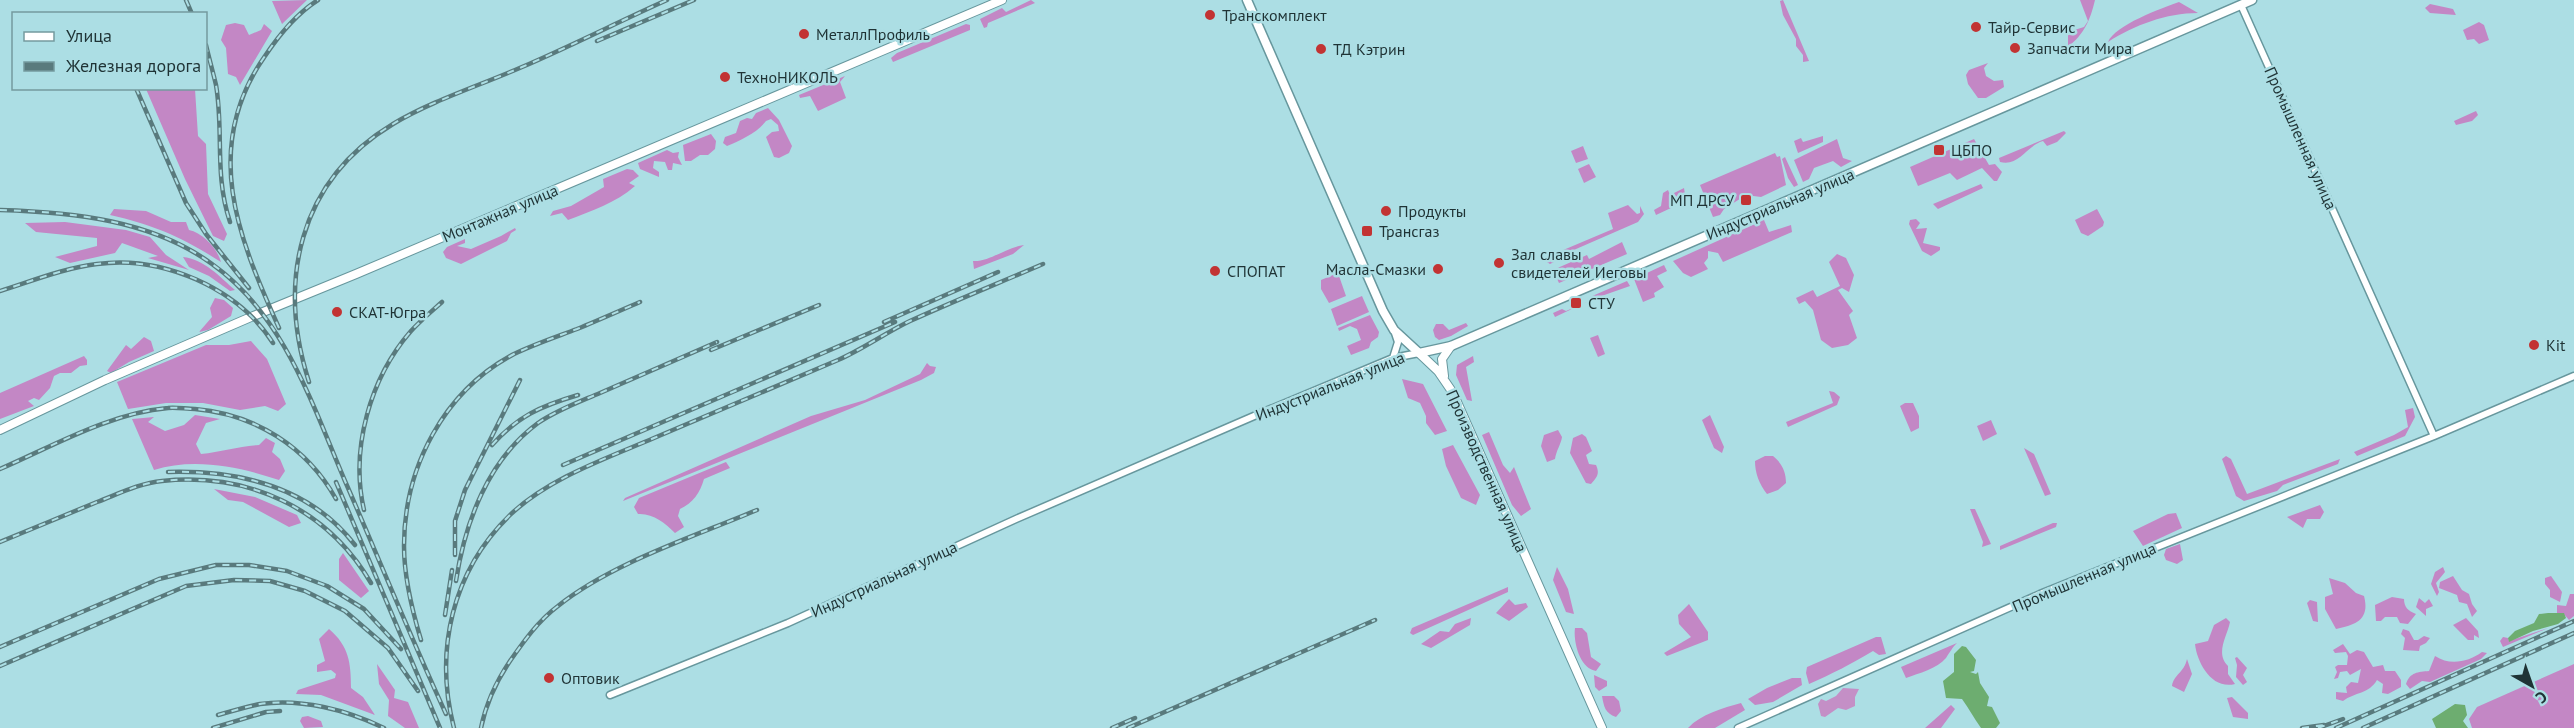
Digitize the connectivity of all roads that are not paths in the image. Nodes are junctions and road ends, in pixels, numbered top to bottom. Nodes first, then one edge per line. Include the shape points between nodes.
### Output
1 (1002, 0) edge
2 (1247, 0) edge
3 (2252, 0) edge
4 (2241, 5) junction
5 (1394, 330) junction
6 (1451, 346) junction
7 (1419, 353) junction
8 (1393, 358) junction
9 (2574, 376) edge
10 (1446, 381) junction
11 (0, 430) edge
12 (2434, 436) junction
13 (610, 695) dead end
14 (1602, 728) edge
15 (1738, 728) edge

1 - 11 street, Монтажная улица via 251,317
2 - 5 main road, Производственная улица
3 - 4 main road, Индустриальная улица
4 - 6 main road, Индустриальная улица
4 - 12 street, Промышленная улица
5 - 7 main road, Производственная улица
5 - 8 street via 1398,342
6 - 7 main road, Индустриальная улица
6 - 10 street via 1442,359
7 - 8 street, Индустриальная улица
7 - 10 street, Производственная улица
8 - 13 street, Индустриальная улица via 1017,519 788,623
9 - 12 street, Промышленная улица
10 - 14 street, Производственная улица
12 - 15 street, Промышленная улица via 2040,594

